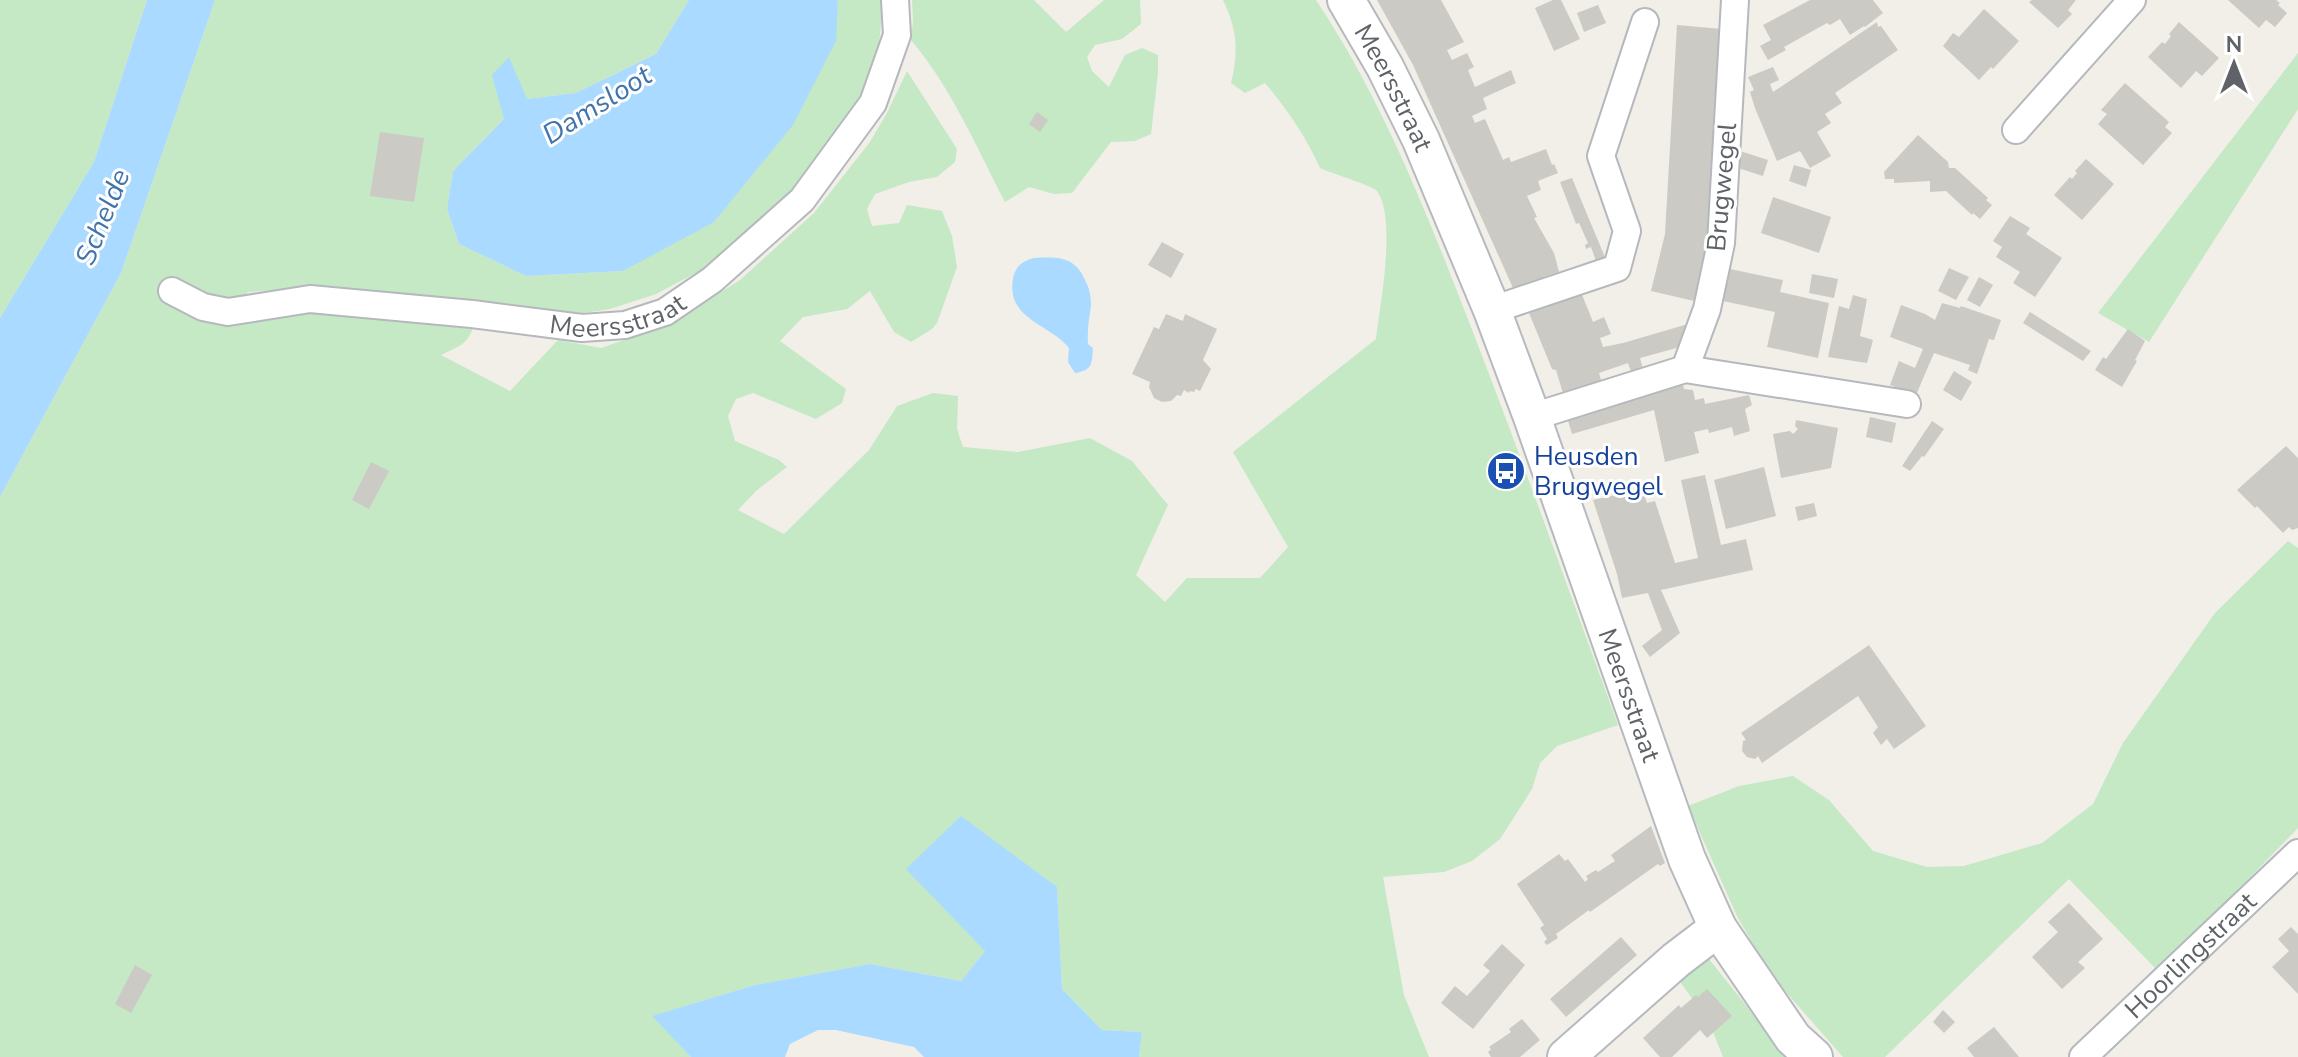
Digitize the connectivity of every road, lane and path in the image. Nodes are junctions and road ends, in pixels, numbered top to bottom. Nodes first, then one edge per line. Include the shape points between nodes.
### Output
1 (895, 0) edge
2 (1346, 0) edge
3 (1735, 0) edge
4 (2132, 0) edge
5 (1645, 22) dead end
6 (2016, 130) dead end
7 (172, 291) dead end
8 (1492, 310) junction
9 (1685, 369) junction
10 (1907, 404) dead end
11 (1532, 417) junction
12 (2298, 853) edge
13 (1718, 928) junction
14 (1566, 1057) edge
15 (1814, 1057) edge
16 (2083, 1057) edge

1 - 7 street, Meersstraat via 897,35 873,103 829,164 791,210 712,280 665,312 625,325 582,328 310,299 228,312 203,307
2 - 8 main road, Meersstraat via 1421,140
3 - 9 street, Brugwegel via 1721,243 1707,309
4 - 6 street
5 - 8 street via 1601,156 1627,231 1617,268
8 - 11 main road, Meersstraat
9 - 10 street
9 - 11 street
11 - 13 main road, Meersstraat via 1687,859
12 - 16 street, Hoorlingstraat
13 - 14 main road
13 - 15 main road, Meersstraat via 1793,1038

